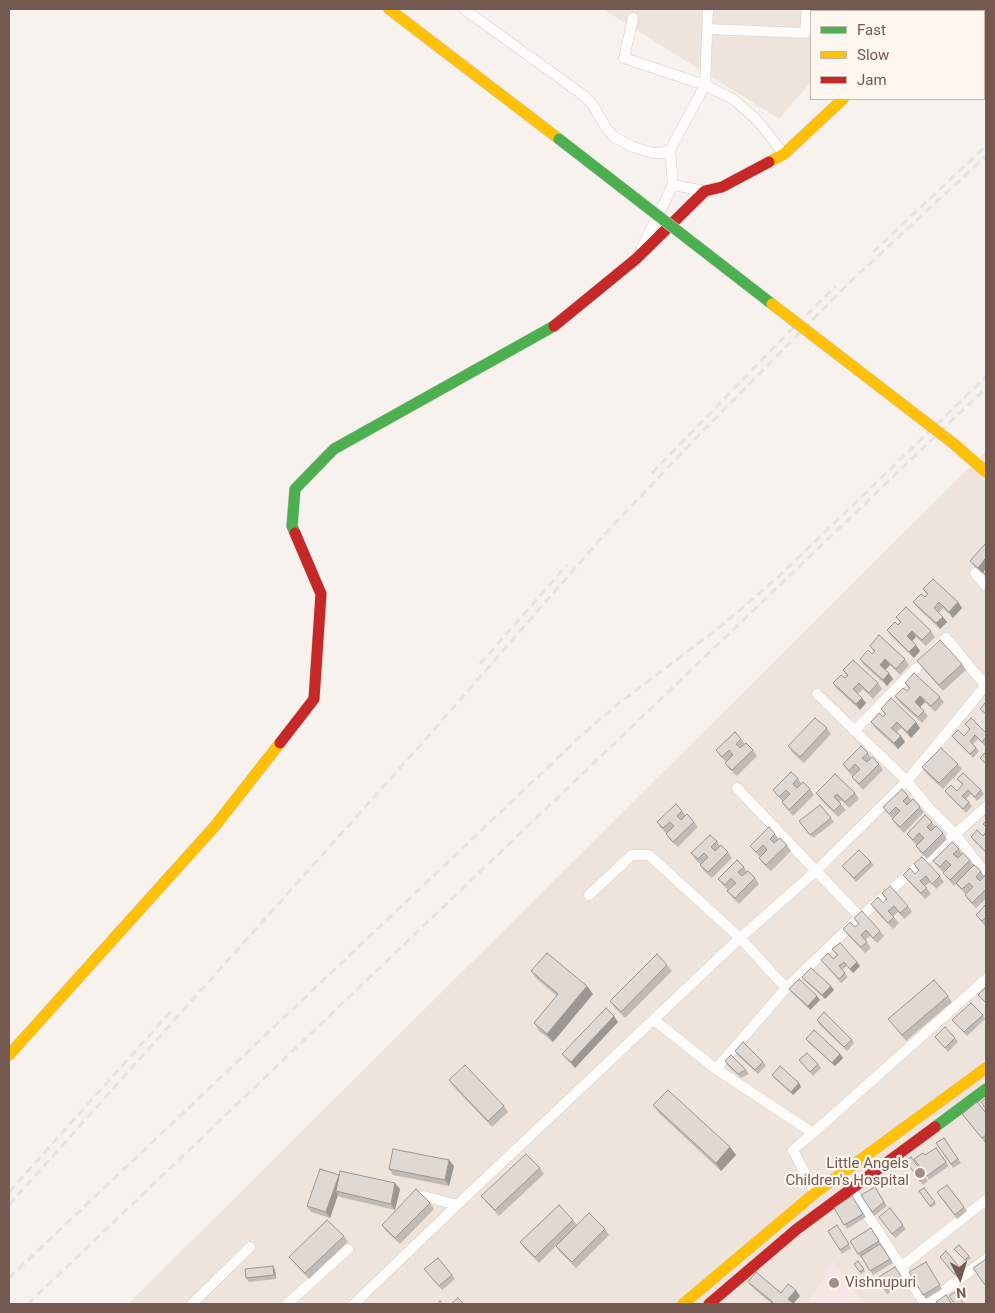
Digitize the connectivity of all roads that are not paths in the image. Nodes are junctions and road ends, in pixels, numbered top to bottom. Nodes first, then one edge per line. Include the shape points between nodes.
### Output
1 (389, 9) edge
2 (464, 9) edge
3 (708, 9) edge
4 (807, 9) edge
5 (633, 18) dead end
6 (707, 29) junction
7 (705, 84) junction
8 (842, 100) edge
9 (670, 150) junction
10 (784, 154) junction
11 (673, 185) junction
12 (706, 191) junction
13 (636, 259) junction
14 (986, 472) edge
15 (975, 573) edge
16 (986, 586) edge
17 (986, 686) edge
18 (817, 694) dead end
19 (854, 731) junction
20 (907, 782) junction
21 (737, 788) dead end
22 (986, 807) edge
23 (956, 835) junction
24 (817, 870) junction
25 (986, 874) edge
26 (589, 895) dead end
27 (860, 917) junction
28 (740, 938) junction
29 (986, 979) edge
30 (786, 988) junction
31 (654, 1020) junction
32 (9, 1055) edge
33 (986, 1068) edge
34 (716, 1069) junction
35 (986, 1089) edge
36 (813, 1133) junction
37 (851, 1189) junction
38 (815, 1193) junction
39 (423, 1196) edge
40 (986, 1200) edge
41 (457, 1205) junction
42 (250, 1247) dead end
43 (348, 1249) dead end
44 (986, 1259) edge
45 (901, 1267) junction
46 (192, 1304) edge
47 (287, 1304) edge
48 (354, 1304) edge
49 (683, 1304) edge
50 (709, 1304) edge
51 (925, 1304) edge

1 - 14 street, bridge via 954,444
2 - 9 street via 583,95 614,137 654,153
3 - 6 street
4 - 6 street via 806,33
5 - 7 street via 624,58
6 - 7 street
7 - 9 street
7 - 10 street via 734,99 757,120
8 - 10 street
9 - 11 street
10 - 12 street via 722,187
11 - 12 street
11 - 13 street
12 - 13 street
13 - 32 street via 558,324 334,449 295,488 292,526 321,594 314,699 215,826
15 - 16 street
17 - 19 street via 946,638
17 - 20 street
18 - 19 street
19 - 20 street
20 - 23 street
20 - 24 street
21 - 24 street
22 - 23 street
23 - 25 street
23 - 27 street
24 - 27 street
24 - 28 street
26 - 28 street via 632,855 649,855
27 - 30 street
28 - 30 street
28 - 31 street
29 - 36 street
30 - 34 street
31 - 34 street
31 - 41 street
33 - 38 street
34 - 36 street
35 - 37 street
36 - 38 street via 793,1150
37 - 45 street
37 - 50 street via 797,1229
38 - 49 street
39 - 41 street
40 - 45 street
41 - 48 street
42 - 46 street
43 - 47 street
44 - 51 street
45 - 51 street

